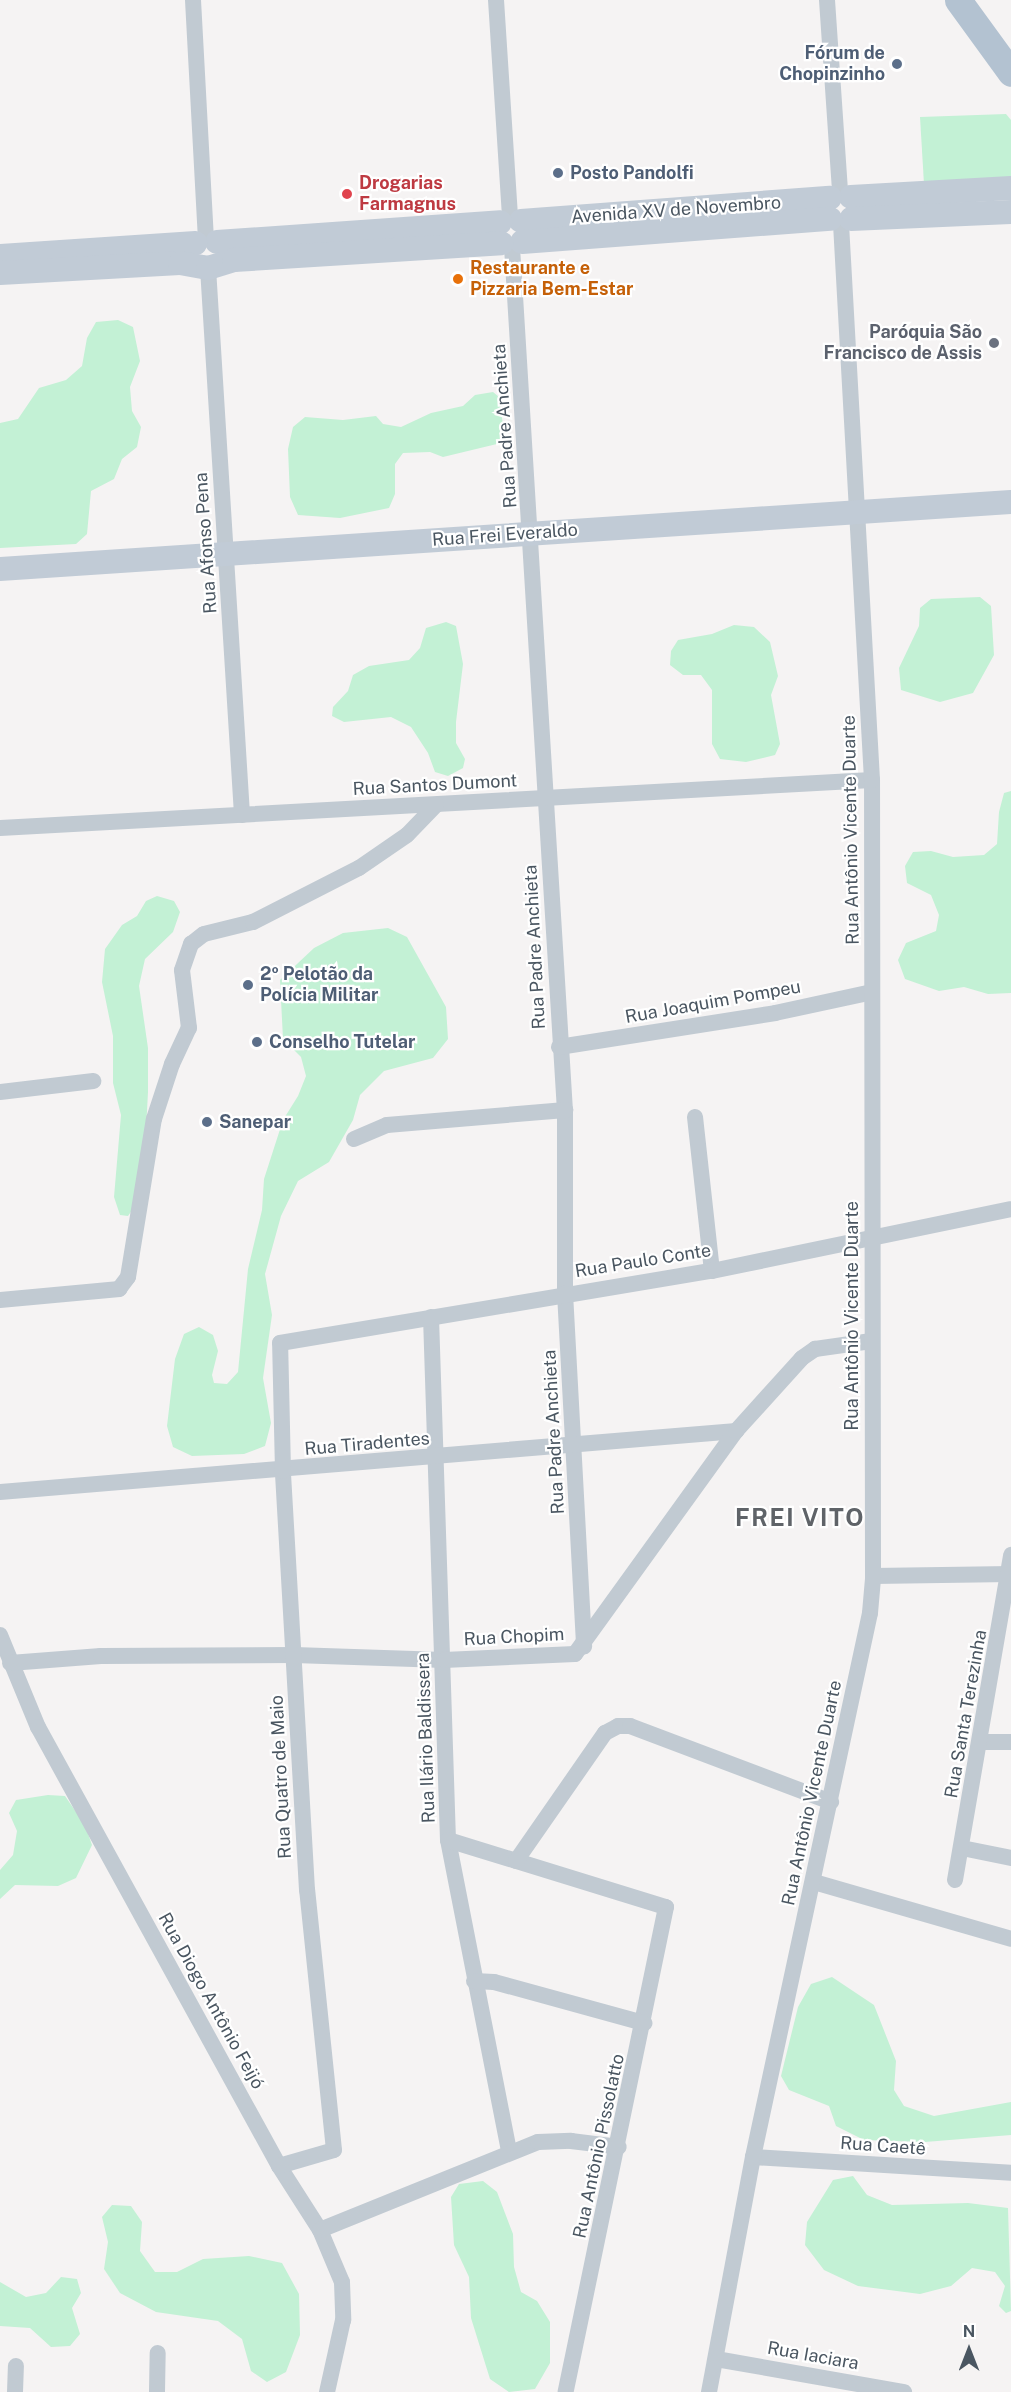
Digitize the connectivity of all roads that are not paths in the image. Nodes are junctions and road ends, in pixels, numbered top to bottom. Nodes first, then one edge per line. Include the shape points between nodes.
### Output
1 (193, 0) edge
2 (496, 0) edge
3 (827, 0) edge
4 (958, 0) edge
5 (1005, 65) edge
6 (1011, 81) edge
7 (1011, 188) edge
8 (840, 208) junction
9 (1011, 212) edge
10 (511, 232) junction
11 (207, 253) junction
12 (0, 256) edge
13 (0, 273) edge
14 (1011, 502) edge
15 (856, 512) junction
16 (531, 533) junction
17 (226, 554) junction
18 (0, 569) edge
19 (872, 780) junction
20 (548, 798) junction
21 (436, 805) junction
22 (242, 815) junction
23 (0, 828) edge
24 (872, 992) junction
25 (559, 1047) junction
26 (93, 1081) dead end
27 (0, 1092) edge
28 (565, 1110) junction
29 (695, 1117) dead end
30 (354, 1139) dead end
31 (1011, 1209) edge
32 (871, 1239) junction
33 (712, 1271) junction
34 (565, 1293) junction
35 (0, 1300) edge
36 (431, 1317) junction
37 (871, 1341) junction
38 (280, 1344) joint
39 (736, 1431) junction
40 (575, 1446) junction
41 (437, 1457) junction
42 (283, 1471) junction
43 (0, 1492) edge
44 (1011, 1555) edge
45 (1011, 1574) edge
46 (873, 1576) junction
47 (0, 1635) edge
48 (584, 1646) junction
49 (294, 1655) junction
50 (444, 1660) junction
51 (10, 1663) junction
52 (981, 1742) junction
53 (1011, 1742) edge
54 (831, 1802) junction
55 (448, 1840) junction
56 (962, 1848) junction
57 (1011, 1858) edge
58 (516, 1861) junction
59 (955, 1880) dead end
60 (814, 1882) junction
61 (1011, 1939) edge
62 (474, 1981) junction
63 (644, 2023) junction
64 (619, 2147) junction
65 (509, 2152) junction
66 (753, 2157) junction
67 (279, 2166) junction
68 (1011, 2173) edge
69 (320, 2230) junction
70 (158, 2353) dead end
71 (716, 2359) junction
72 (16, 2366) dead end
73 (15, 2392) edge
74 (157, 2392) edge
75 (327, 2392) edge
76 (566, 2392) edge
77 (709, 2392) edge
78 (904, 2392) edge

1 - 11 street, Rua Afonso Pena
2 - 10 street, Rua Padre Anchieta
3 - 8 street, Rua Antônio Vicente Duarte
4 - 5 main road
5 - 6 main road
7 - 8 main road, Avenida XV de Novembro
8 - 9 main road, Avenida XV de Novembro
8 - 10 main road, Avenida XV de Novembro
8 - 15 street, Rua Antônio Vicente Duarte
10 - 11 main road, Avenida XV de Novembro
10 - 16 street, Rua Padre Anchieta
11 - 12 main road, Avenida XV de Novembro
11 - 13 main road, Avenida XV de Novembro
11 - 17 street, Rua Afonso Pena
14 - 15 main road, Rua Frei Everaldo
15 - 16 main road, Rua Frei Everaldo
15 - 19 street, Rua Antônio Vicente Duarte
16 - 17 main road, Rua Frei Everaldo
16 - 20 street, Rua Padre Anchieta
17 - 18 main road, Rua Frei Everaldo
17 - 22 street, Rua Afonso Pena
19 - 20 street, Rua Santos Dumont
19 - 24 street, Rua Antônio Vicente Duarte
20 - 21 street, Rua Santos Dumont
20 - 25 street, Rua Padre Anchieta
21 - 22 street, Rua Santos Dumont
21 - 35 street via 407,835 359,868 253,922 204,934 191,944 182,970 189,1028 154,1119 129,1277 119,1289
22 - 23 street, Rua Santos Dumont
24 - 25 street, Rua Joaquim Pompeu
24 - 32 street, Rua Antônio Vicente Duarte
25 - 28 street, Rua Padre Anchieta
26 - 27 street
28 - 30 street via 387,1125
28 - 34 street, Rua Padre Anchieta
29 - 33 street
31 - 32 street, Rua Paulo Conte
32 - 33 street, Rua Paulo Conte
32 - 37 street, Rua Antônio Vicente Duarte
33 - 34 street, Rua Paulo Conte
34 - 36 street, Rua Paulo Conte
34 - 40 street, Rua Padre Anchieta
36 - 38 street, Rua Paulo Conte
36 - 41 street, Rua Ilário Baldissera
37 - 39 street, Rua Chopim via 815,1349 802,1358
37 - 46 street, Rua Antônio Vicente Duarte
38 - 42 street, Rua Quatro de Maio
39 - 40 street, Rua Tiradentes
39 - 48 street, Rua Chopim
40 - 41 street, Rua Tiradentes
40 - 48 street, Rua Padre Anchieta
41 - 42 street, Rua Tiradentes
41 - 50 street, Rua Ilário Baldissera
42 - 43 street, Rua Tiradentes
42 - 49 street, Rua Quatro de Maio
44 - 45 street, Rua Santa Terezinha
45 - 46 street
45 - 52 street, Rua Santa Terezinha
46 - 54 street, Rua Antônio Vicente Duarte via 870,1613
47 - 51 street, Rua Diogo Antônio Feijó
48 - 50 street, Rua Chopim via 575,1654
49 - 50 street, Rua Chopim
49 - 51 street, Rua Chopim via 100,1656
49 - 67 street, Rua Quatro de Maio via 308,1902 334,2151
50 - 55 street, Rua Ilário Baldissera
51 - 67 street, Rua Diogo Antônio Feijó via 38,1727
52 - 53 street
52 - 56 street, Rua Santa Terezinha
54 - 58 street via 630,1726 618,1726 605,1733
54 - 60 street, Rua Antônio Vicente Duarte
55 - 58 street
55 - 62 street, Rua Ilário Baldissera
56 - 57 street
56 - 59 street, Rua Santa Terezinha
58 - 63 street, Rua Antônio Pissolatto via 666,1907
60 - 61 street
60 - 66 street, Rua Antônio Vicente Duarte
62 - 63 street via 494,1982
62 - 65 street, Rua Ilário Baldissera
63 - 64 street, Rua Antônio Pissolatto
64 - 65 street via 571,2141 538,2142
64 - 76 street, Rua Antônio Pissolatto
65 - 69 street
66 - 68 street, Rua Caetê
66 - 71 street, Rua Antônio Vicente Duarte
67 - 69 street, Rua Diogo Antônio Feijó
69 - 75 street, Rua Diogo Antônio Feijó via 342,2282 337,2355
70 - 74 street
71 - 77 street, Rua Antônio Vicente Duarte
71 - 78 street, Rua Iaciara
72 - 73 street

